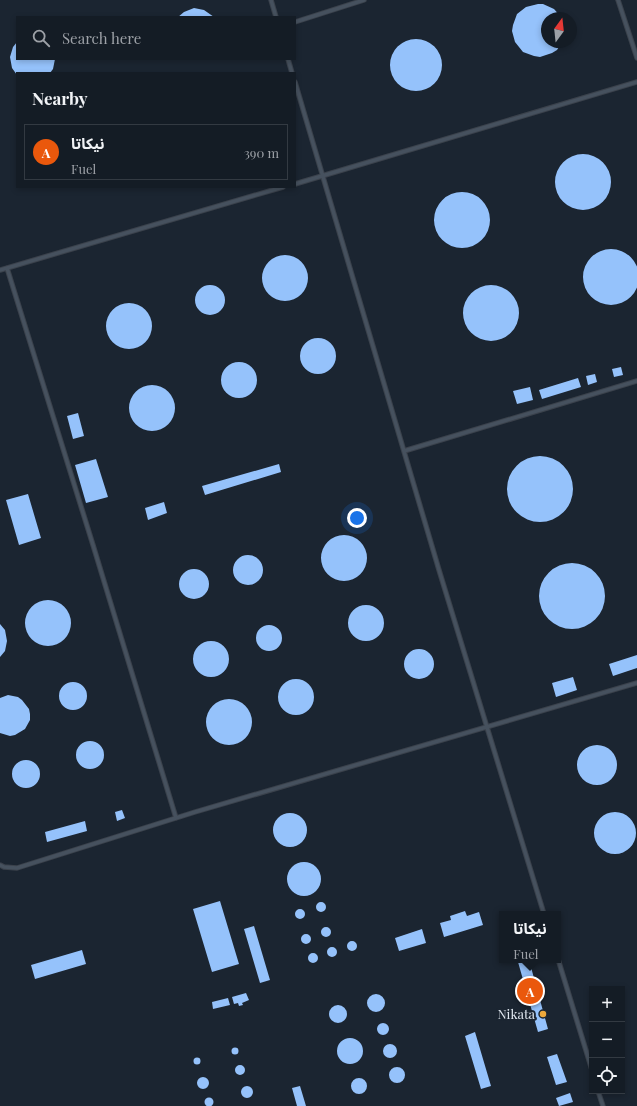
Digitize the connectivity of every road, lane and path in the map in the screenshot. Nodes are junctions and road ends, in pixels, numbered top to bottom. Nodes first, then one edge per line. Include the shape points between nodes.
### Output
1 (271, 0) edge
2 (364, 0) edge
3 (618, 0) edge
4 (276, 16) edge
5 (296, 22) edge
6 (637, 58) edge
7 (288, 60) edge
8 (292, 72) edge
9 (637, 82) edge
10 (296, 85) edge
11 (322, 176) junction
12 (296, 184) edge
13 (280, 188) edge
14 (6, 268) junction
15 (0, 270) edge
16 (637, 380) edge
17 (404, 451) junction
18 (637, 683) edge
19 (487, 727) junction
20 (176, 818) junction
21 (0, 865) edge
22 (543, 911) edge
23 (559, 963) edge
24 (589, 1060) edge
25 (599, 1094) edge
26 (603, 1106) edge

1 - 4 lane
2 - 5 lane
3 - 6 lane
7 - 8 lane
9 - 11 lane
10 - 11 lane
11 - 12 lane
11 - 17 lane
13 - 14 lane
14 - 15 lane
14 - 20 lane
16 - 17 lane
17 - 19 lane
18 - 19 lane
19 - 20 lane
19 - 22 lane
20 - 21 lane via 16,868
23 - 24 lane
25 - 26 lane

